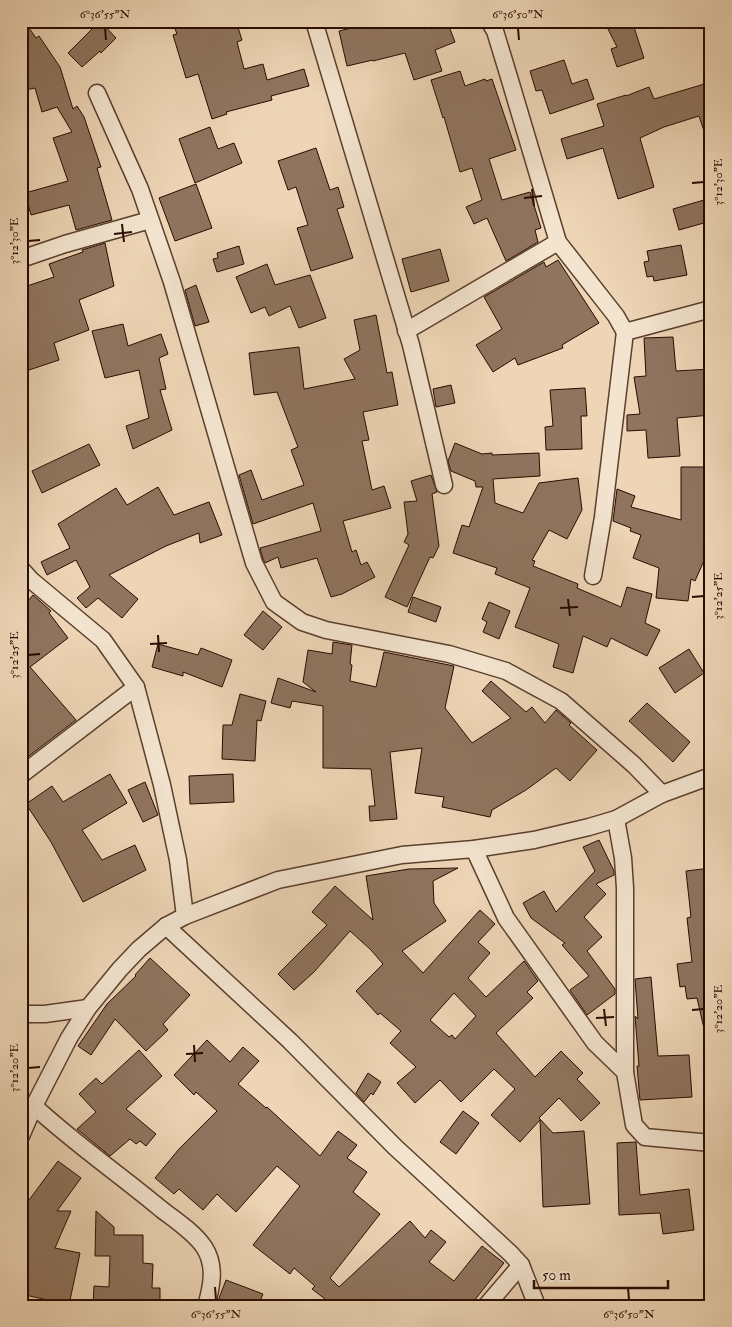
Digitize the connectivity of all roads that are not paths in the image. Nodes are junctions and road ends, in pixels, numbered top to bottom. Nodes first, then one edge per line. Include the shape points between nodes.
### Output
1 (314, 21) edge
2 (489, 21) edge
3 (97, 94) dead end
4 (150, 220) junction
5 (558, 242) junction
6 (21, 259) edge
7 (711, 309) edge
8 (406, 331) junction
9 (624, 332) junction
10 (444, 485) dead end
11 (21, 570) edge
12 (593, 576) dead end
13 (136, 687) junction
14 (21, 775) edge
15 (711, 776) edge
16 (662, 794) junction
17 (616, 819) junction
18 (474, 849) junction
19 (186, 916) junction
20 (166, 926) junction
21 (88, 1008) junction
22 (21, 1014) edge
23 (625, 1072) junction
24 (34, 1106) junction
25 (21, 1136) edge
26 (711, 1143) edge
27 (521, 1265) junction
28 (206, 1306) edge
29 (486, 1306) edge
30 (537, 1306) edge

1 - 8 street
2 - 5 street via 495,31
3 - 4 street via 140,189
4 - 6 street
4 - 16 street via 172,282 254,563 274,602 302,622 326,630 450,654 506,671 561,701
5 - 8 street
5 - 9 street via 616,316
7 - 9 street
8 - 10 street
9 - 12 street
11 - 13 street via 103,640
13 - 14 street
13 - 19 street via 162,786
15 - 16 street
16 - 17 street
17 - 18 street via 534,840
17 - 23 street via 625,888
18 - 19 street via 402,856 278,880
18 - 23 street via 506,918 595,1043
19 - 20 street
20 - 21 street via 120,970
20 - 27 street
21 - 22 street
21 - 24 street
23 - 26 street via 634,1125 645,1137
24 - 25 street
24 - 28 street via 64,1134 177,1221 204,1247 212,1268
27 - 29 street
27 - 30 street

